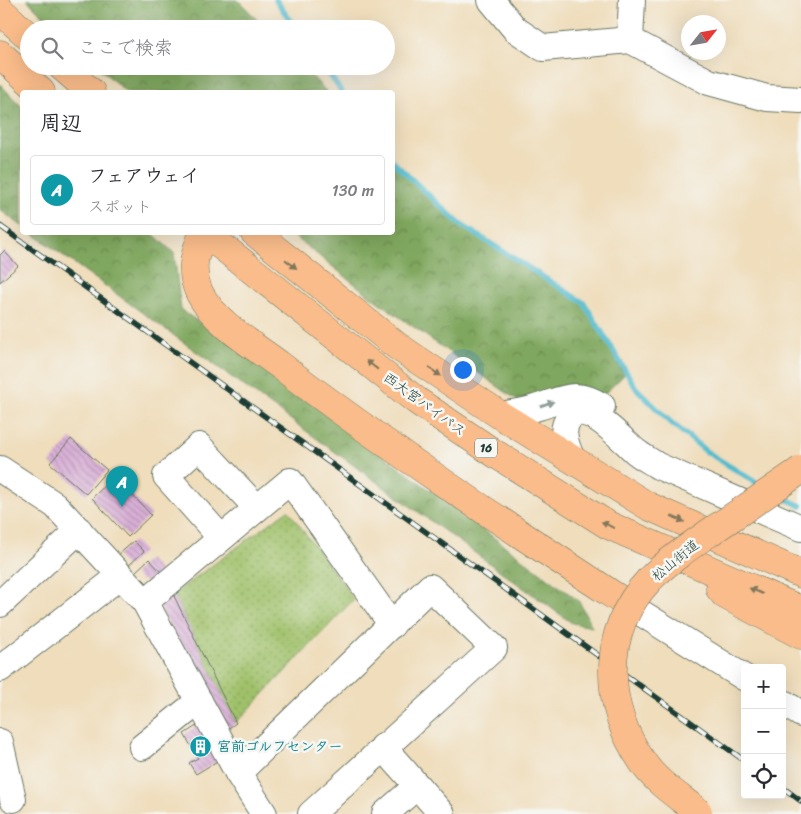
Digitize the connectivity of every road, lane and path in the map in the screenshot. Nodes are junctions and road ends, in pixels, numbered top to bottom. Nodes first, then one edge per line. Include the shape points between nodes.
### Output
1 (491, 0) edge
2 (632, 0) edge
3 (0, 10) edge
4 (20, 29) edge
5 (630, 40) junction
6 (0, 54) edge
7 (20, 72) edge
8 (23, 75) edge
9 (71, 75) edge
10 (40, 90) edge
11 (88, 90) edge
12 (801, 100) edge
13 (203, 235) edge
14 (208, 235) edge
15 (258, 235) edge
16 (232, 253) junction
17 (224, 322) junction
18 (500, 415) junction
19 (621, 438) junction
20 (572, 459) junction
21 (0, 469) edge
22 (801, 470) edge
23 (257, 508) junction
24 (801, 528) edge
25 (80, 530) junction
26 (221, 538) junction
27 (727, 541) junction
28 (801, 560) edge
29 (706, 568) junction
30 (801, 574) edge
31 (120, 576) junction
32 (145, 602) junction
33 (0, 604) edge
34 (630, 606) junction
35 (801, 610) edge
36 (392, 624) junction
37 (801, 635) edge
38 (0, 668) edge
39 (741, 675) edge
40 (198, 701) junction
41 (0, 742) edge
42 (142, 747) dead end
43 (383, 747) junction
44 (238, 773) junction
45 (417, 786) junction
46 (13, 799) dead end
47 (255, 810) edge
48 (698, 812) dead end
49 (311, 814) edge
50 (385, 814) edge
51 (442, 814) edge

1 - 5 street via 515,29 543,48
2 - 5 street
3 - 4 main road
5 - 12 street via 708,82 767,98
6 - 7 main road
8 - 10 main road
9 - 11 main road
13 - 17 main road via 196,250 193,272 200,294
14 - 16 main road, 西大宮バイパス / 16
15 -> 18 main road via 397,346
16 - 17 main road via 211,260 201,272
29 -> 16 main road, 西大宮バイパス / 16 via 608,525 494,453 417,401
17 - 34 main road via 339,411
18 -> 19 street via 534,409 568,396 588,398 604,407 613,418
18 - 20 main road
19 - 20 street via 595,416 576,413 564,428
19 - 24 street via 658,466
20 -> 27 main road via 648,506
21 - 25 street via 54,505
22 - 34 main road, 松山街道, bridge via 676,556 650,580
23 - 26 street
23 - 26 street via 199,446 166,476
23 - 36 street via 290,481
25 - 31 street
25 - 33 street
26 - 32 street
27 - 28 main road
27 - 30 main road
35 -> 29 main road, 西大宮バイパス / 16
29 - 37 main road via 724,595
31 - 32 street
31 - 38 street
32 - 40 street
34 - 39 street
34 - 48 main road, 松山街道, bridge via 618,636 612,671 615,703 625,732 645,766
36 - 43 street via 430,587 494,648
36 - 44 street
40 - 42 street
40 - 44 street
41 - 46 street
43 - 45 street
43 - 49 street
44 - 47 street
45 - 50 street
45 - 51 street

